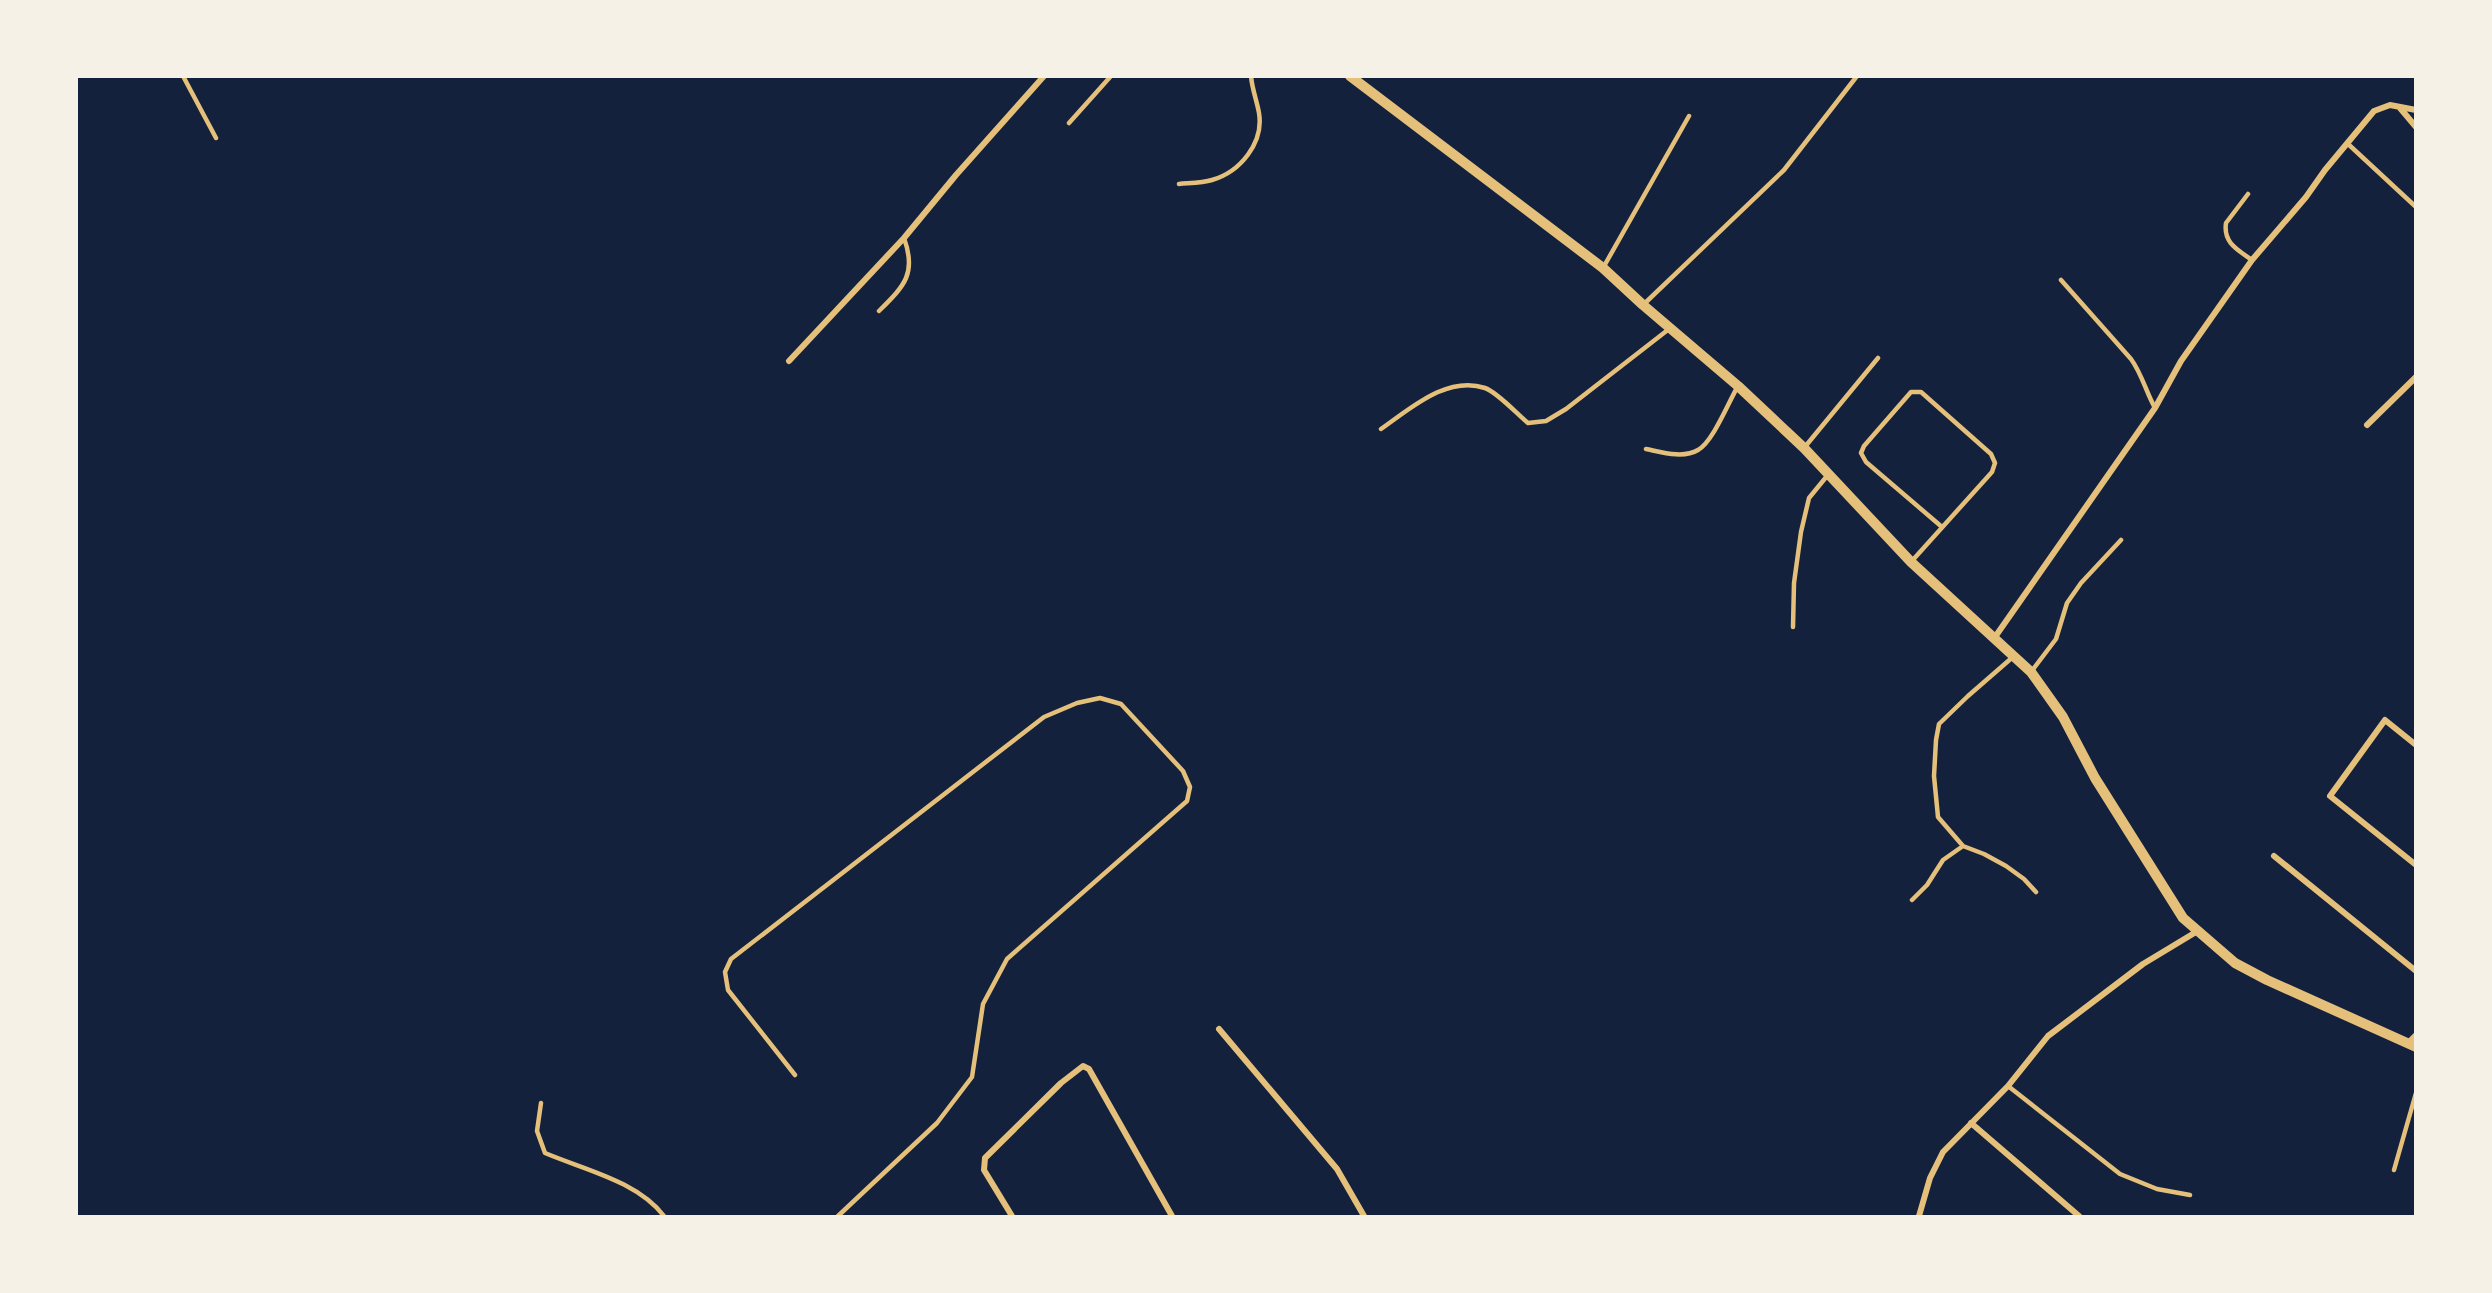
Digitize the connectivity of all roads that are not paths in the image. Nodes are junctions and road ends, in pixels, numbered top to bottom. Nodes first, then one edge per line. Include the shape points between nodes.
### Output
1 (183, 76) edge
2 (1044, 76) edge
3 (1111, 76) edge
4 (1251, 76) edge
5 (1350, 76) edge
6 (1857, 76) edge
7 (2399, 108) junction
8 (2415, 110) edge
9 (1689, 116) dead end
10 (1069, 123) dead end
11 (2415, 127) edge
12 (216, 138) dead end
13 (2347, 143) junction
14 (1179, 184) dead end
15 (2248, 194) dead end
16 (2415, 207) edge
17 (904, 238) junction
18 (2252, 260) junction
19 (1603, 268) junction
20 (2061, 280) dead end
21 (1643, 305) junction
22 (879, 311) dead end
23 (1671, 327) junction
24 (1878, 358) dead end
25 (789, 361) dead end
26 (2415, 377) edge
27 (1738, 386) junction
28 (2155, 408) junction
29 (2367, 425) dead end
30 (1381, 429) dead end
31 (1804, 448) junction
32 (1646, 449) dead end
33 (1829, 474) junction
34 (1942, 527) junction
35 (2121, 540) dead end
36 (1911, 561) junction
37 (1793, 627) dead end
38 (1995, 637) junction
39 (2014, 656) junction
40 (2031, 672) junction
41 (2415, 745) edge
42 (1963, 846) junction
43 (2274, 856) dead end
44 (2415, 865) edge
45 (2036, 892) dead end
46 (1912, 900) dead end
47 (2196, 932) junction
48 (2415, 971) edge
49 (1219, 1029) dead end
50 (2415, 1035) edge
51 (2411, 1046) edge
52 (795, 1075) dead end
53 (2008, 1086) junction
54 (2415, 1094) edge
55 (541, 1103) dead end
56 (1971, 1123) junction
57 (2394, 1170) dead end
58 (2190, 1195) dead end
59 (664, 1216) edge
60 (838, 1216) edge
61 (1012, 1216) edge
62 (1172, 1216) edge
63 (1364, 1216) edge
64 (1919, 1216) edge
65 (2079, 1216) edge

1 - 12 lane
2 - 17 street
3 - 10 lane
4 - 14 lane via 1260,115 1259,134 1252,150 1233,171 1212,181
5 - 19 street
6 - 21 lane via 1784,170
7 - 8 street
7 - 11 street
7 - 13 street via 2379,108
9 - 19 lane
13 - 16 lane
13 - 18 street
15 - 18 lane via 2225,229 2229,243
17 - 22 lane via 910,255 907,279
17 - 25 street
18 - 28 street via 2181,361
19 - 21 street
20 - 28 lane via 2131,359
21 - 23 street
23 - 27 street
23 - 30 lane via 1566,410 1546,421 1528,423 1487,388 1460,384 1430,396
24 - 31 lane
26 - 29 street
27 - 31 street
27 - 32 lane via 1697,451 1674,454
28 - 38 street
31 - 33 street
33 - 36 street
33 - 37 lane via 1809,498 1794,583
34 - 34 lane via 1992,472 1995,463 1991,454 1921,392 1911,392 1861,453 1866,462
34 - 36 lane
35 - 40 lane via 2076,589 2067,603 2056,639
36 - 38 street
38 - 39 street
39 - 40 street
39 - 42 lane via 1940,724 1934,776 1938,818
40 - 47 street via 2063,717 2095,778 2183,918
41 - 44 street via 2385,720 2330,796
42 - 45 lane via 2006,866
42 - 46 lane via 1943,860
43 - 48 street
47 - 51 street via 2251,972
47 - 53 street via 2143,964 2048,1036
49 - 63 street via 1337,1169
50 - 51 street
52 - 60 lane via 728,990 725,972 731,959 1044,717 1100,698 1121,704 1183,771 1191,787 1187,801 1007,959 983,1004 972,1077 937,1123
53 - 56 street
53 - 58 lane via 2120,1173 2157,1189
54 - 57 lane
55 - 59 lane via 537,1131 545,1153 626,1185 654,1203
56 - 64 street via 1943,1152 1930,1178
56 - 65 street
61 - 62 street via 984,1170 985,1158 1083,1066 1089,1069

